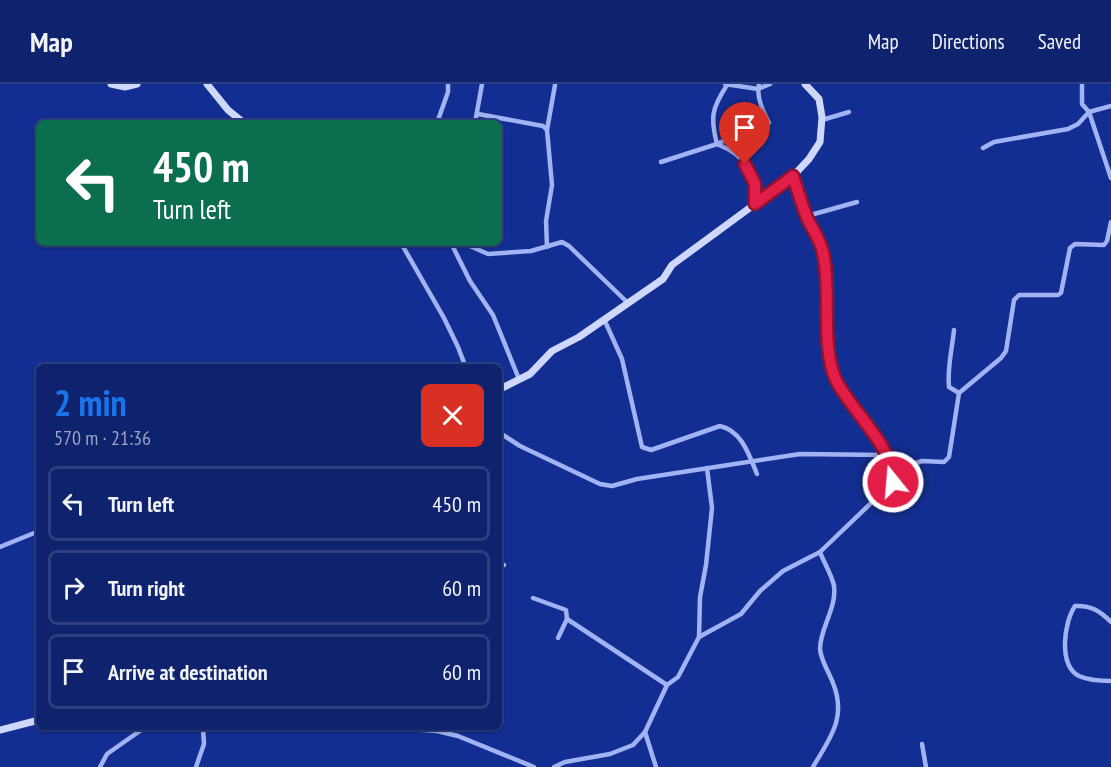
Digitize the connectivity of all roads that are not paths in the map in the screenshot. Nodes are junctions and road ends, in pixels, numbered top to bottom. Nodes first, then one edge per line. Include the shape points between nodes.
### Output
1 (111, 84) edge
2 (137, 84) edge
3 (207, 84) edge
4 (448, 84) edge
5 (482, 84) edge
6 (726, 84) edge
7 (770, 84) edge
8 (805, 84) edge
9 (1082, 84) edge
10 (555, 85) edge
11 (758, 87) edge
12 (1111, 106) edge
13 (849, 112) dead end
14 (1089, 112) junction
15 (478, 114) junction
16 (240, 120) edge
17 (438, 120) edge
18 (476, 120) edge
19 (822, 120) junction
20 (769, 123) dead end
21 (547, 130) junction
22 (745, 131) dead end
23 (717, 144) junction
24 (983, 148) dead end
25 (661, 162) dead end
26 (793, 176) junction
27 (1111, 178) edge
28 (857, 202) dead end
29 (755, 204) junction
30 (807, 216) junction
31 (1111, 222) edge
32 (403, 246) edge
33 (453, 246) edge
34 (470, 246) edge
35 (547, 247) junction
36 (628, 303) junction
37 (604, 319) junction
38 (954, 330) dead end
39 (465, 364) edge
40 (519, 379) junction
41 (502, 388) edge
42 (958, 393) junction
43 (502, 434) edge
44 (885, 455) junction
45 (752, 461) junction
46 (707, 468) junction
47 (893, 471) junction
48 (757, 474) dead end
49 (36, 532) edge
50 (0, 547) edge
51 (820, 552) junction
52 (533, 598) dead end
53 (567, 619) junction
54 (1111, 622) edge
55 (699, 637) junction
56 (558, 638) dead end
57 (1111, 681) edge
58 (667, 685) junction
59 (36, 721) edge
60 (0, 730) edge
61 (141, 730) edge
62 (203, 730) edge
63 (424, 730) edge
64 (645, 732) junction
65 (922, 744) dead end
66 (100, 767) edge
67 (196, 767) edge
68 (534, 767) edge
69 (554, 767) edge
70 (657, 767) edge
71 (813, 767) edge
72 (926, 767) edge

1 - 2 street
3 - 16 street
4 - 17 street
5 - 15 street
6 - 11 street
6 - 23 street via 711,122
7 - 11 street
8 - 19 street via 819,99
9 - 14 street via 1082,104
10 - 21 street
11 - 20 street via 762,111
12 - 14 street
13 - 19 street
14 - 24 street via 1068,129 994,142
14 - 27 street
15 - 18 street
15 - 21 street
19 - 26 street via 820,142
21 - 35 street via 552,185 546,221
22 - 23 street
23 - 25 street
23 - 29 street via 730,149 750,171
26 - 29 street
26 - 30 street
28 - 30 street
29 - 36 street
30 - 44 street via 823,250 829,351 836,379 878,438
31 - 42 street via 1104,245 1075,244 1070,248 1061,293 1019,295 1014,300 1001,358
32 - 39 street via 444,318
33 - 40 street via 493,315
34 - 35 street via 488,254
35 - 36 street via 562,242 569,246
36 - 37 street
37 - 40 street via 552,351 530,374
37 - 45 street via 622,359 642,447 651,450 720,426 737,434
38 - 42 street via 947,369 949,387
40 - 41 street
42 - 47 street via 949,457 944,462 922,461
43 - 46 street via 600,484 612,486
44 - 45 street via 800,454
44 - 47 street
45 - 46 street
45 - 48 street
46 - 55 street via 712,508 700,597
47 - 51 street via 893,482
49 - 50 street
51 - 55 street via 783,571 741,614
51 - 71 street via 834,586 820,648 840,716
52 - 53 street via 566,610
53 - 56 street
53 - 58 street
54 - 57 street via 1099,611 1075,606 1067,619 1065,634 1066,656 1073,671 1085,678
55 - 58 street via 678,677
58 - 64 street
59 - 60 street
61 - 66 street via 107,754
62 - 67 street via 204,744
63 - 68 street via 458,736
64 - 69 street via 633,745 610,754
64 - 70 street
65 - 72 street

